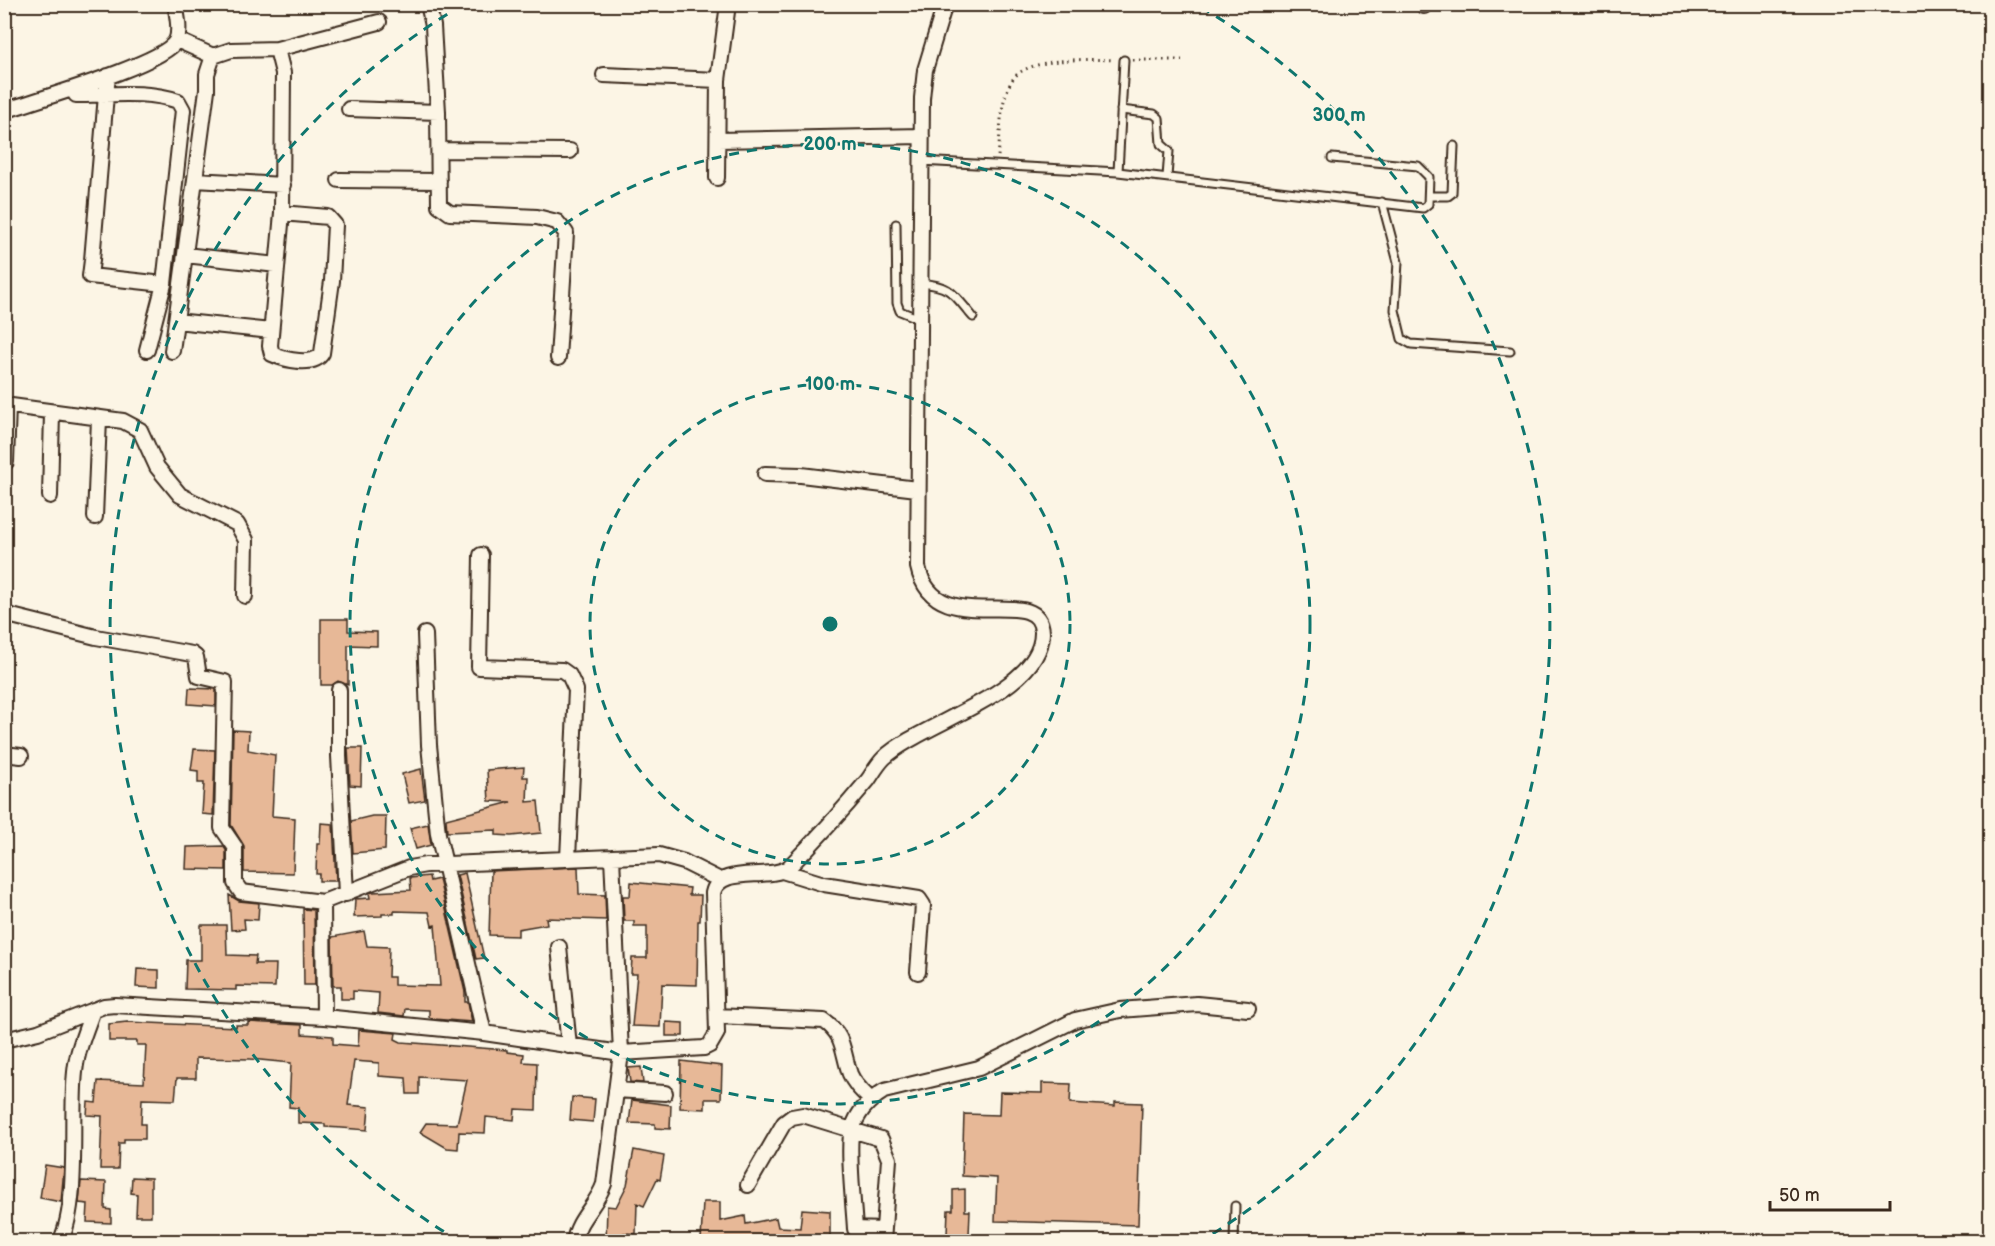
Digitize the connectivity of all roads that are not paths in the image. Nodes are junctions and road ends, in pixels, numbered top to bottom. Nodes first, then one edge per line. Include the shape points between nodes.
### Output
1 (175, 4) edge
2 (428, 4) edge
3 (728, 4) edge
4 (945, 4) edge
5 (379, 22) dead end
6 (177, 40) junction
7 (277, 49) junction
8 (213, 56) junction
9 (1124, 60) road end
10 (604, 75) dead end
11 (108, 76) junction
12 (718, 80) junction
13 (76, 95) dead end
14 (106, 95) junction
15 (349, 110) dead end
16 (1121, 110) junction
17 (4, 111) edge
18 (438, 112) junction
19 (922, 136) junction
20 (718, 140) junction
21 (1454, 146) dead end
22 (439, 150) junction
23 (570, 151) dead end
24 (1332, 158) dead end
25 (920, 161) junction
26 (1118, 172) junction
27 (1167, 177) junction
28 (717, 178) dead end
29 (195, 180) junction
30 (339, 180) dead end
31 (439, 181) junction
32 (283, 186) junction
33 (1430, 196) junction
34 (1382, 202) junction
35 (282, 213) junction
36 (896, 224) dead end
37 (185, 255) junction
38 (277, 265) junction
39 (920, 283) junction
40 (164, 284) junction
41 (973, 317) dead end
42 (920, 319) junction
43 (176, 321) junction
44 (271, 331) junction
45 (147, 350) dead end
46 (172, 351) dead end
47 (1510, 351) dead end
48 (558, 358) dead end
49 (6, 406) edge
50 (52, 413) junction
51 (99, 419) junction
52 (6, 462) dead end
53 (765, 474) dead end
54 (917, 489) junction
55 (50, 496) dead end
56 (95, 516) dead end
57 (481, 555) dead end
58 (245, 596) dead end
59 (4, 615) edge
60 (425, 634) dead end
61 (339, 690) dead end
62 (4, 754) edge
63 (21, 756) dead end
64 (612, 856) junction
65 (568, 858) junction
66 (445, 863) junction
67 (782, 872) junction
68 (720, 880) junction
69 (346, 894) junction
70 (323, 902) junction
71 (559, 947) dead end
72 (918, 972) dead end
73 (1248, 1009) dead end
74 (93, 1010) junction
75 (717, 1016) junction
76 (324, 1017) junction
77 (484, 1033) junction
78 (4, 1040) edge
79 (569, 1046) junction
80 (621, 1053) junction
81 (616, 1090) junction
82 (665, 1093) dead end
83 (871, 1100) junction
84 (851, 1131) junction
85 (748, 1185) dead end
86 (1235, 1206) dead end
87 (855, 1235) edge
88 (883, 1236) edge
89 (60, 1242) edge
90 (574, 1242) edge
91 (1233, 1242) edge

1 - 6 street
2 - 18 street
3 - 12 street
4 - 19 street via 925,70
5 - 7 street
6 - 8 street
6 - 11 street via 166,51
7 - 8 street via 231,50
7 - 32 street via 283,74
8 - 29 street via 207,74
9 - 16 lane
10 - 12 street
11 - 14 street
11 - 17 street
12 - 20 street
13 - 14 street
14 - 40 street via 90,276
14 - 40 street via 166,97 178,101 183,110
15 - 18 street
16 - 26 lane
16 - 27 lane via 1159,118 1161,144 1169,151
18 - 22 street
19 - 20 street
19 - 25 street
20 - 28 street
21 - 33 lane via 1452,193
22 - 23 street
22 - 31 street
24 - 33 lane via 1418,166 1429,177
25 - 26 lane
25 - 39 street
26 - 27 lane
27 - 34 lane
29 - 32 street
29 - 37 street
30 - 31 street
31 - 48 street via 439,205 444,211 537,217 557,222 566,233
32 - 35 street
33 - 34 lane via 1423,208
34 - 47 lane via 1398,262 1395,310 1402,339 1412,344
35 - 38 street
35 - 44 street via 328,217 334,220 336,239 319,359 272,354
36 - 42 lane via 898,308
37 - 38 street
37 - 43 street
38 - 44 street
39 - 41 lane via 948,288
39 - 42 street
40 - 45 street
42 - 54 street
43 - 44 street
43 - 46 street
49 - 50 street
49 - 52 street
50 - 51 street
50 - 55 street
51 - 56 street
51 - 58 street via 123,421 140,430 157,467 180,495 237,524 246,540
53 - 54 street
54 - 67 street via 917,560 926,590 952,606 1021,608 1040,621 1040,643 1024,671 999,690 903,743 884,758
57 - 65 street via 479,667 562,670 576,690
59 - 70 street via 192,654 199,676 225,682 222,828 235,846 237,888 249,895
60 - 66 street via 434,801
61 - 69 street
62 - 63 street
64 - 65 street
64 - 68 street via 659,855
64 - 80 street
65 - 66 street
66 - 69 street via 409,868
66 - 77 street
67 - 68 street
67 - 72 street via 824,884 919,898 923,904
68 - 75 street via 712,893
69 - 70 street
70 - 76 street
71 - 79 street
73 - 83 street via 1197,1004 1120,1011 1075,1020 979,1068 884,1091
74 - 76 street via 115,1005
74 - 78 street via 38,1032
74 - 89 street via 78,1051 70,1201
75 - 80 street via 717,1033 705,1047
75 - 83 street via 824,1021 843,1042 850,1075
76 - 77 street
77 - 79 street
79 - 80 street
80 - 81 street
81 - 82 street
81 - 90 street via 604,1184 580,1223
83 - 84 street
84 - 85 street via 803,1116 792,1117 784,1123
84 - 87 street
84 - 88 street via 881,1139 887,1148
86 - 91 lane
87 - 88 street

